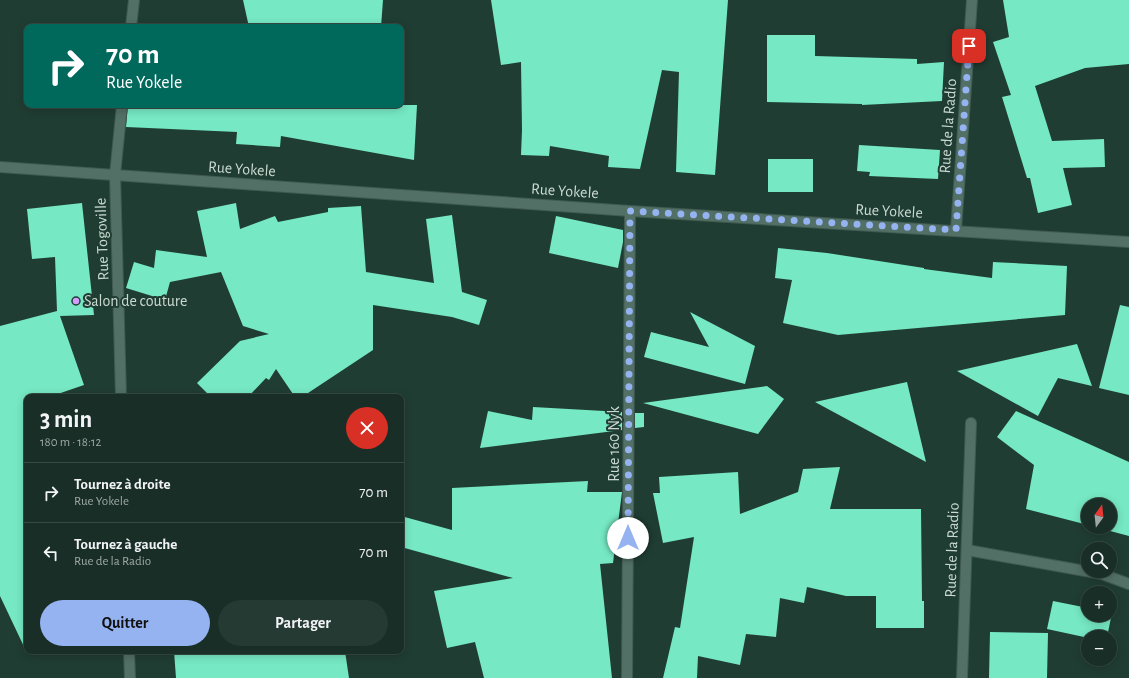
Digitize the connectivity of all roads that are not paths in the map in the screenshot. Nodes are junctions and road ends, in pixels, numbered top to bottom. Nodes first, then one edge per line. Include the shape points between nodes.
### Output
1 (134, 0) edge
2 (972, 0) edge
3 (131, 24) edge
4 (122, 108) edge
5 (0, 167) edge
6 (114, 175) junction
7 (630, 211) junction
8 (956, 230) junction
9 (1129, 242) edge
10 (121, 394) edge
11 (971, 423) dead end
12 (967, 550) junction
13 (1129, 584) edge
14 (129, 654) edge
15 (130, 678) edge
16 (627, 678) edge
17 (962, 678) edge

1 - 3 street
2 - 8 street, Rue de la Radio
4 - 6 street, Rue Togoville
5 - 6 street, Rue Yokele
6 - 7 street, Rue Yokele
6 - 10 street, Rue Togoville
7 - 8 street, Rue Yokele
7 - 16 street, Rue 160 Nyk
8 - 9 street, Rue Yokele
11 - 12 street, Rue de la Radio
12 - 13 street via 1102,574
12 - 17 street, Rue de la Radio
14 - 15 street

